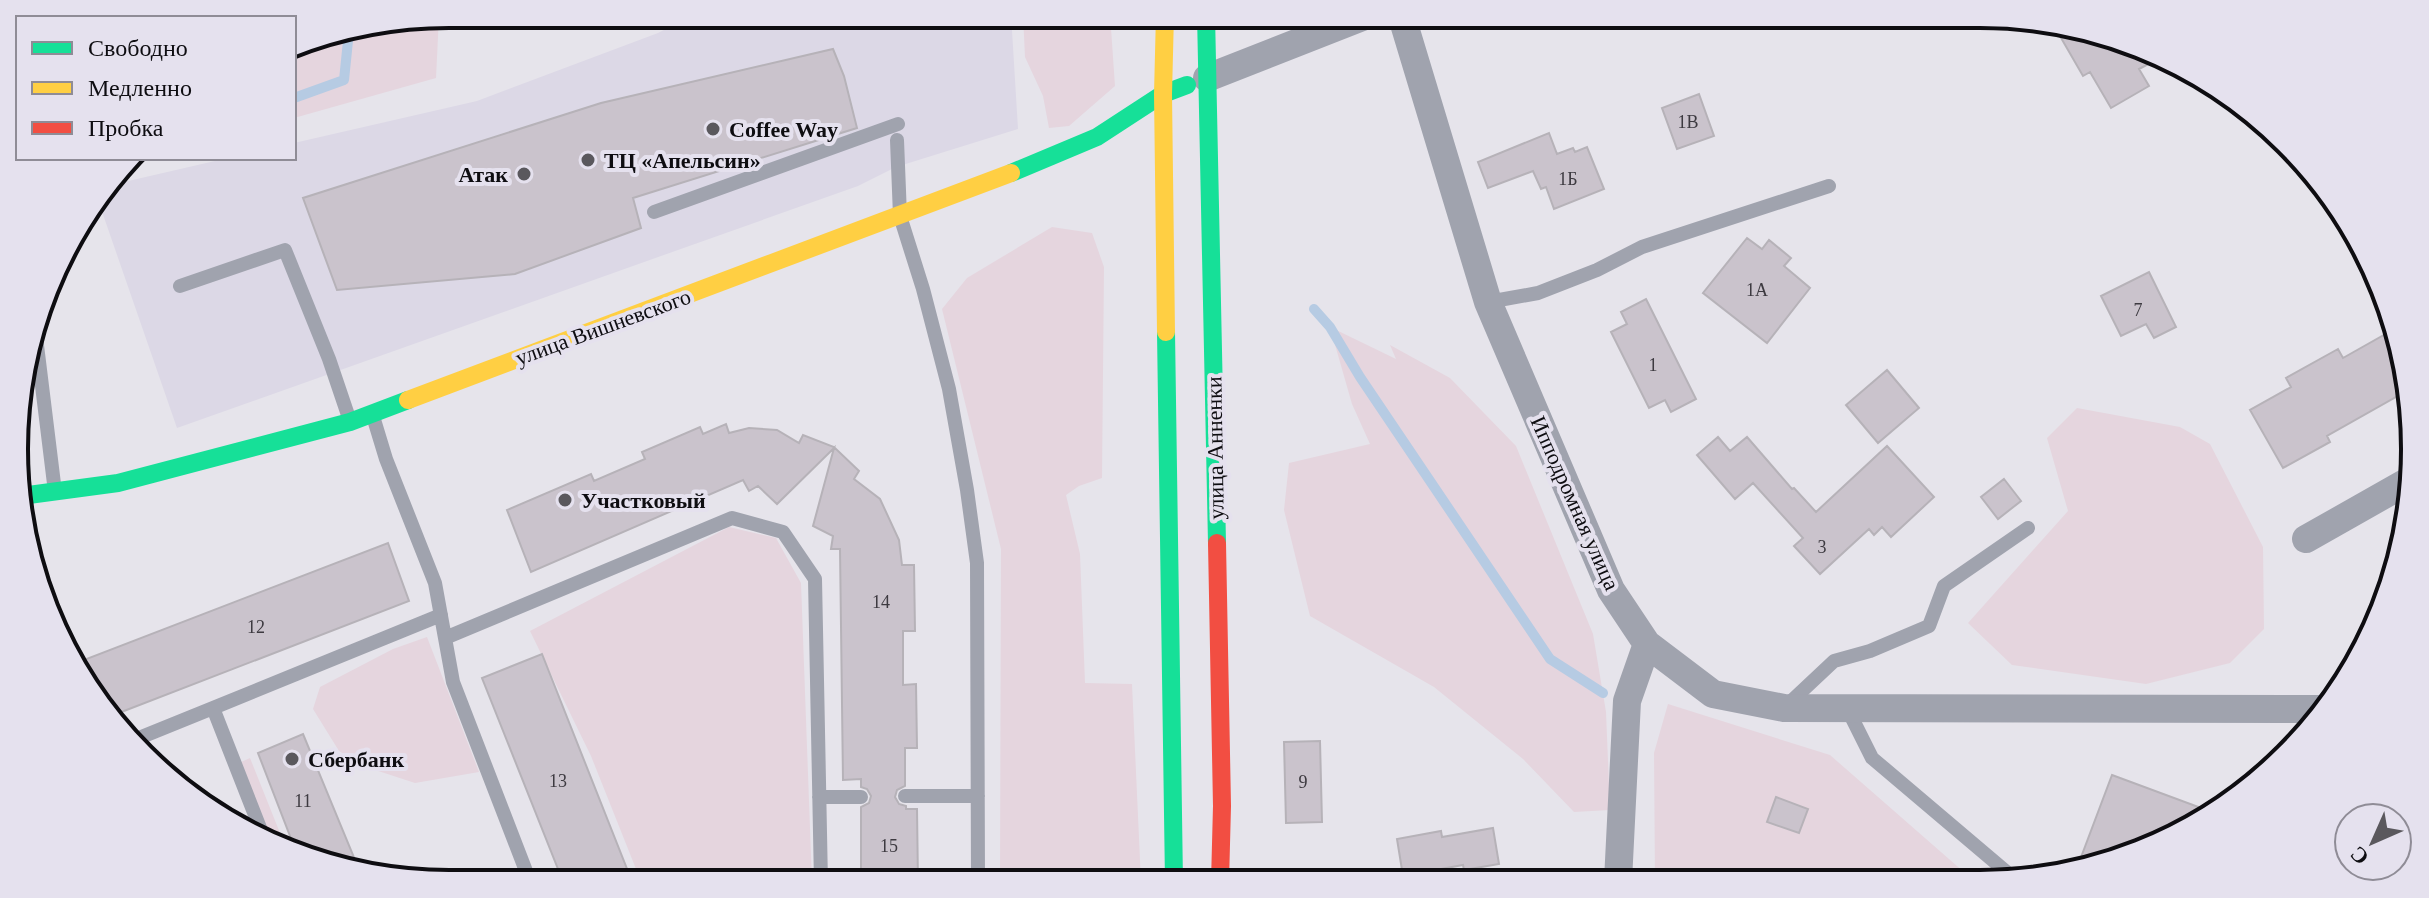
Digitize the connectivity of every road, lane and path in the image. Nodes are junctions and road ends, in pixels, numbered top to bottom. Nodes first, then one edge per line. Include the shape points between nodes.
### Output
1 (1165, 28) edge
2 (1206, 28) edge
3 (1334, 28) edge
4 (1405, 28) edge
5 (1207, 78) junction
6 (1163, 94) junction
7 (898, 124) dead end
8 (897, 140) dead end
9 (1829, 186) dead end
10 (654, 212) dead end
11 (900, 216) junction
12 (180, 286) dead end
13 (1488, 302) junction
14 (38, 356) edge
15 (372, 413) junction
16 (350, 422) junction
17 (2399, 486) edge
18 (55, 492) junction
19 (31, 495) edge
20 (2028, 528) dead end
21 (2306, 539) dead end
22 (441, 615) junction
23 (445, 638) junction
24 (1647, 644) junction
25 (213, 708) junction
26 (1784, 708) junction
27 (1847, 708) junction
28 (2311, 709) edge
29 (141, 737) edge
30 (905, 796) dead end
31 (978, 796) junction
32 (819, 797) junction
33 (861, 797) dead end
34 (259, 825) edge
35 (2003, 869) edge
36 (526, 870) edge
37 (821, 870) edge
38 (978, 870) edge
39 (1174, 870) edge
40 (1226, 870) edge
41 (1619, 870) edge

1 - 6 main road
2 - 5 main road, улица Анненки
3 - 5 street
4 - 13 street, Ипподромная улица
5 - 6 main road, улица Вишневского
5 - 40 main road, улица Анненки via 1220,843
6 - 11 main road, улица Вишневского via 1097,137
6 - 39 main road
7 - 10 lane
8 - 11 lane
9 - 13 lane via 1642,247 1538,293
11 - 15 main road, улица Вишневского
11 - 31 lane via 949,389 977,563
12 - 16 lane via 285,250
13 - 24 street, Ипподромная улица via 1611,590
14 - 18 lane
15 - 16 main road, улица Вишневского
15 - 22 lane via 435,583
16 - 18 main road, улица Вишневского via 118,483
17 - 21 street
18 - 19 main road, улица Вишневского
20 - 26 lane via 1944,586 1929,626 1834,661
22 - 23 lane
22 - 25 lane
23 - 32 lane via 732,518 783,532 815,579
23 - 36 lane via 453,682
24 - 26 street, Ипподромная улица via 1713,694
24 - 41 street via 1627,701
25 - 29 lane
25 - 34 lane
26 - 27 street, Ипподромная улица
27 - 28 street, Ипподромная улица
27 - 35 lane via 1872,758
30 - 31 lane
31 - 38 lane
32 - 33 lane
32 - 37 lane

